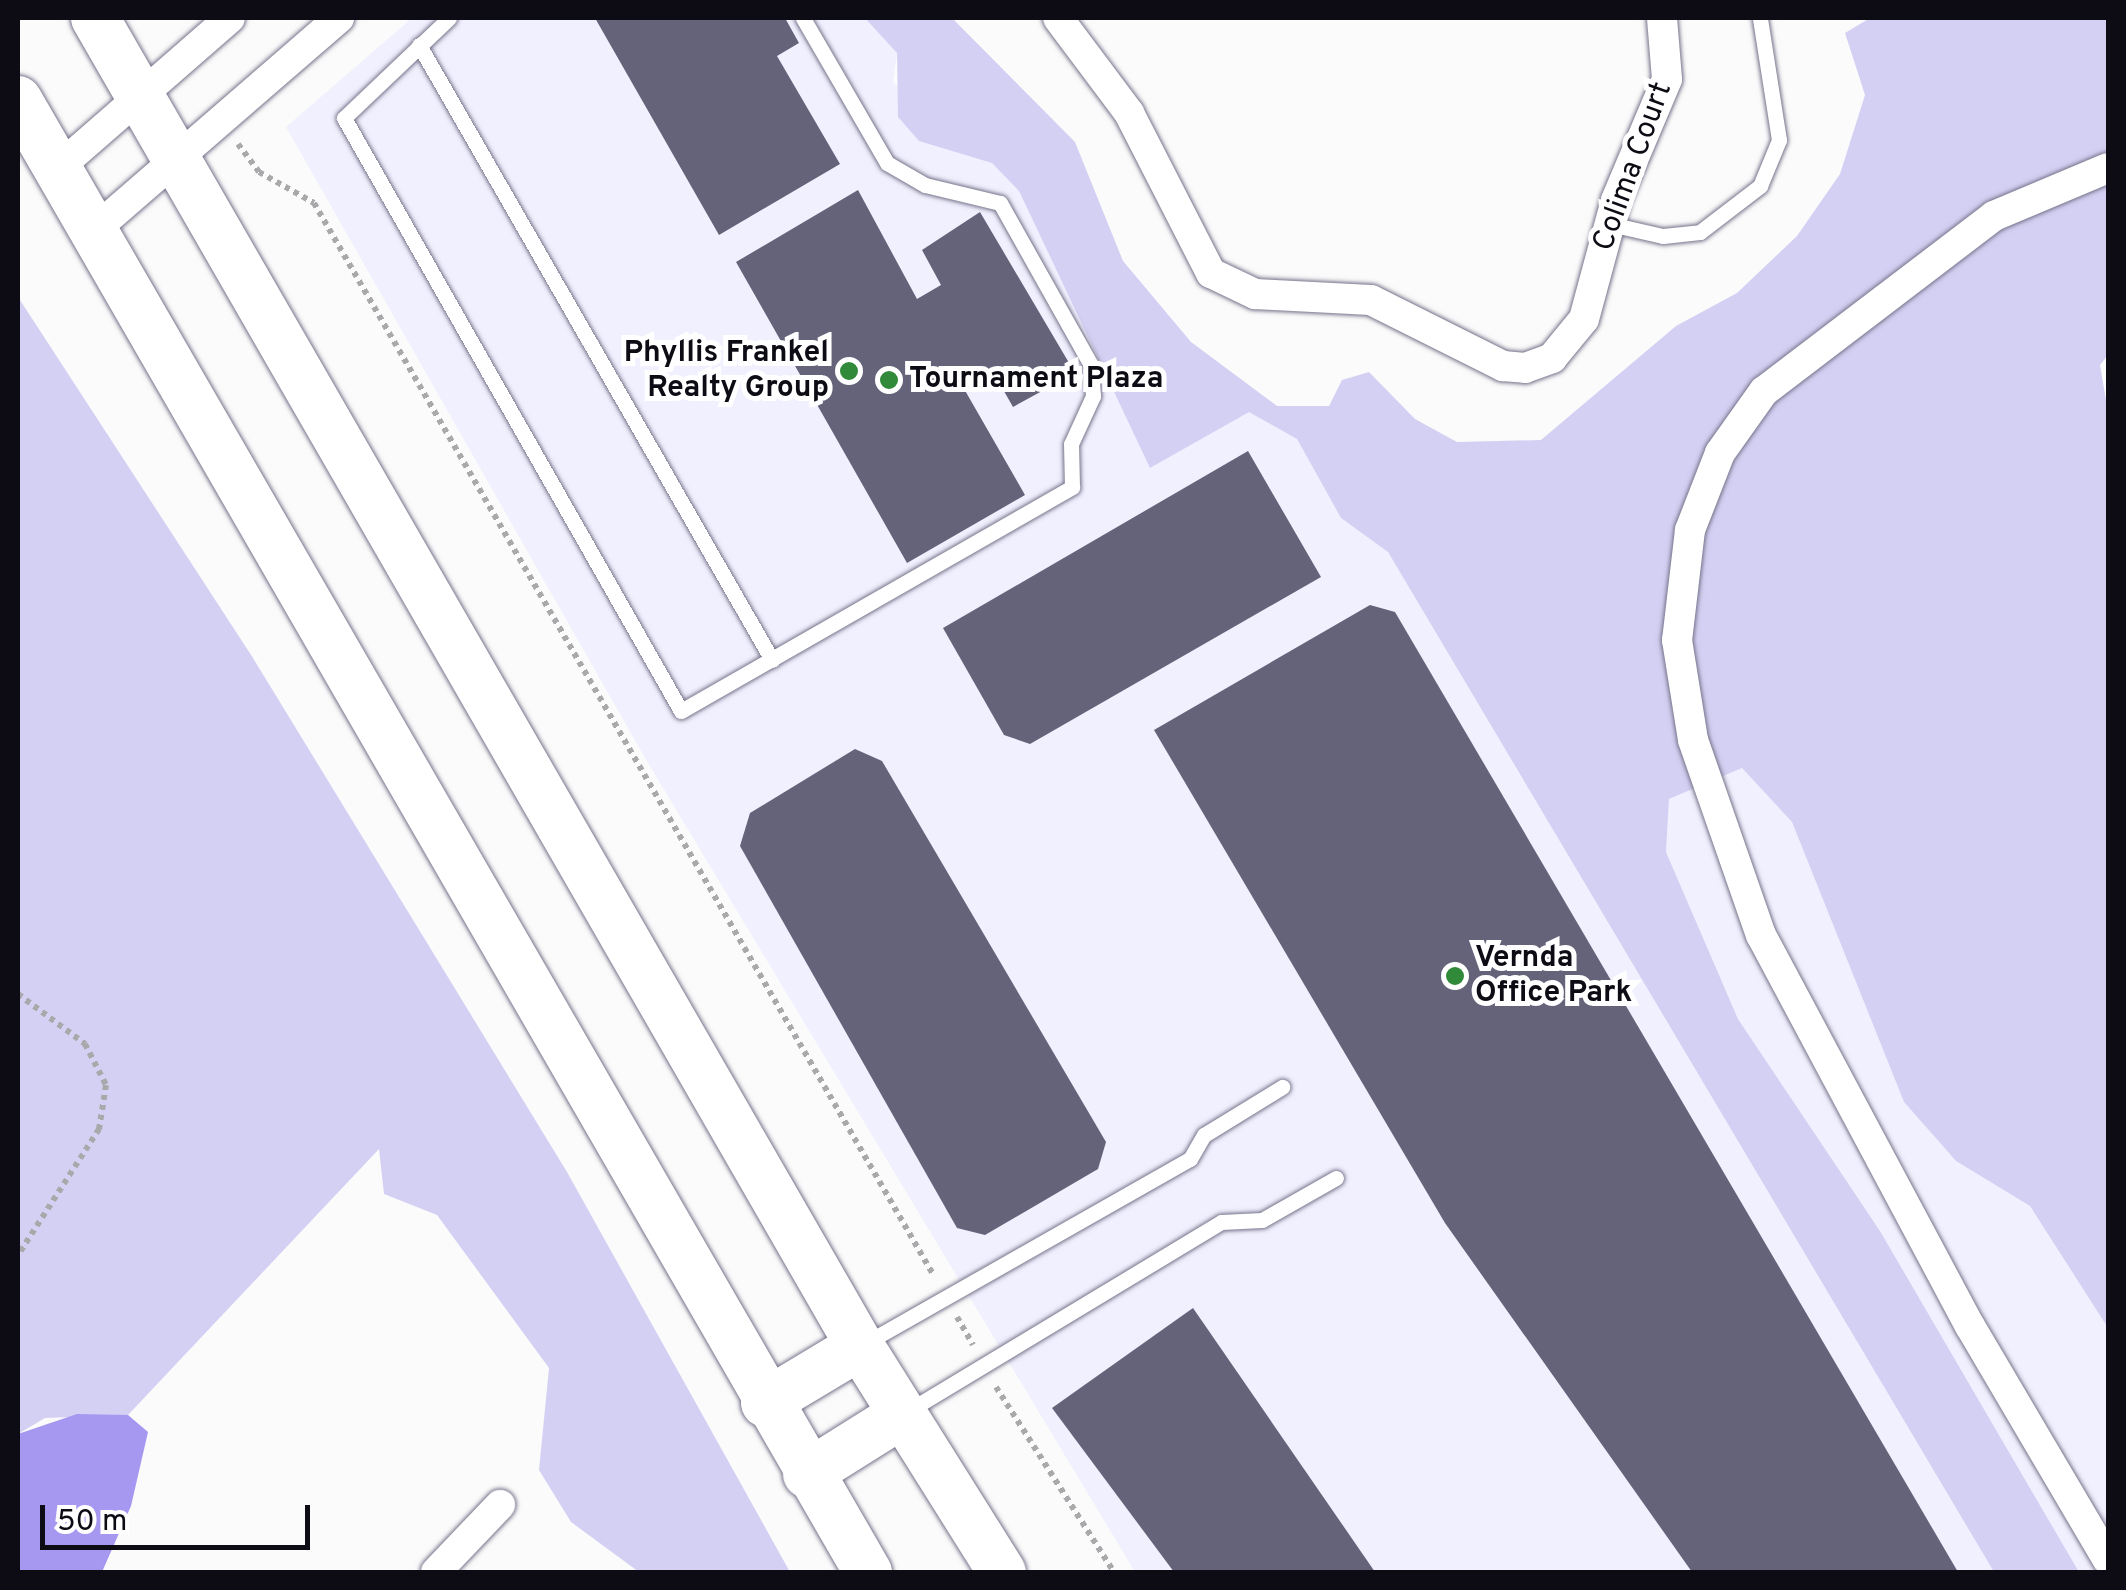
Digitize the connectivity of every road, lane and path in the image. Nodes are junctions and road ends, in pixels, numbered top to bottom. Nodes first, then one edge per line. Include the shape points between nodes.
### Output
1 (95, 18) edge
2 (230, 18) edge
3 (339, 18) edge
4 (450, 18) edge
5 (803, 18) edge
6 (1058, 18) edge
7 (1662, 18) edge
8 (1760, 18) edge
9 (420, 45) junction
10 (142, 96) junction
11 (18, 100) edge
12 (223, 119) junction
13 (176, 158) junction
14 (58, 168) junction
15 (2108, 168) edge
16 (1610, 224) junction
17 (92, 232) junction
18 (772, 660) junction
19 (18, 994) edge
20 (1282, 1086) dead end
21 (1336, 1178) dead end
22 (18, 1255) edge
23 (946, 1296) junction
24 (860, 1346) junction
25 (984, 1365) junction
26 (765, 1403) junction
27 (902, 1415) junction
28 (807, 1474) junction
29 (500, 1505) dead end
30 (2108, 1560) edge
31 (436, 1572) edge
32 (868, 1572) edge
33 (1002, 1572) edge
34 (1114, 1572) edge

1 - 10 main road
2 - 10 street
3 - 12 street
4 - 9 lane
5 - 18 lane via 886,163 925,184 1000,203 1091,366 1093,396 1071,444 1072,487
6 - 16 street, Colima Court via 1128,113 1190,244 1235,288 1371,300 1504,366 1525,368 1574,338
7 - 16 street, Colima Court via 1668,79
8 - 16 lane via 1778,140 1760,186 1700,232 1663,236
9 - 18 lane
9 - 18 lane via 354,103 347,128 681,711
10 - 13 main road
10 - 14 street
11 - 14 main road
12 - 13 street
12 - 23 path via 259,172 314,203
13 - 17 street
13 - 24 main road
14 - 17 main road
15 - 30 street via 1994,216 1764,391 1720,452 1690,530 1677,640 1693,740 1768,951
17 - 26 main road
19 - 22 path via 86,1044 106,1085 98,1128
20 - 23 lane via 1204,1135 1190,1159
21 - 25 lane via 1262,1220 1221,1222
23 - 24 lane
23 - 25 path
24 - 26 main road
24 - 27 main road
25 - 27 lane
25 - 34 path
26 - 28 main road
27 - 28 main road
27 - 33 main road
28 - 32 main road
29 - 31 street

